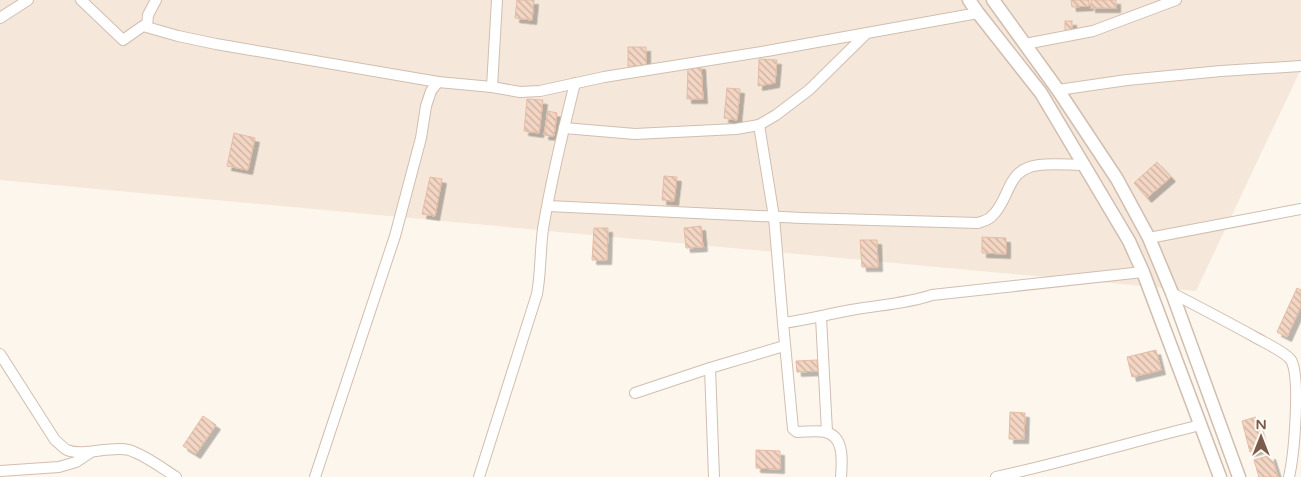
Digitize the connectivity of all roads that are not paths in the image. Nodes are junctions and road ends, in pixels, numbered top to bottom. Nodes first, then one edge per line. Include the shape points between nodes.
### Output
1 (28, 0) edge
2 (81, 0) edge
3 (156, 0) edge
4 (497, 0) edge
5 (969, 0) edge
6 (993, 0) edge
7 (1176, 0) edge
8 (978, 13) junction
9 (0, 18) edge
10 (146, 26) junction
11 (866, 34) junction
12 (1025, 44) junction
13 (1301, 66) edge
14 (438, 82) junction
15 (575, 83) junction
16 (492, 87) junction
17 (1058, 90) junction
18 (759, 125) junction
19 (564, 128) junction
20 (1085, 165) junction
21 (548, 206) junction
22 (1301, 209) edge
23 (774, 217) junction
24 (1149, 238) junction
25 (1143, 272) junction
26 (1172, 293) junction
27 (821, 317) junction
28 (782, 323) junction
29 (784, 346) junction
30 (0, 354) edge
31 (710, 368) junction
32 (635, 393) dead end
33 (1200, 425) junction
34 (827, 432) junction
35 (91, 452) junction
36 (0, 471) edge
37 (60, 472) edge
38 (176, 477) edge
39 (315, 477) edge
40 (479, 477) edge
41 (714, 477) edge
42 (841, 477) edge
43 (996, 477) edge
44 (1220, 477) edge
45 (1239, 477) edge
46 (1289, 477) edge

1 - 9 street
2 - 10 street via 121,40 126,40 139,27
3 - 10 street
4 - 16 street
5 - 8 street
6 - 12 street
7 - 12 street via 1093,31
8 - 11 street
8 - 20 street via 1041,93
10 - 14 street via 178,36
11 - 15 street
11 - 18 street via 809,90
12 - 17 street
13 - 17 street via 1146,78
14 - 16 street
14 - 39 street via 426,106 421,138 395,236
15 - 16 street via 520,92
15 - 19 street
17 - 24 street via 1117,179
18 - 19 street via 736,130 635,134
18 - 23 street
19 - 21 street
20 - 23 street via 1038,165 1021,172 1011,181 1002,204 992,217 978,224
20 - 25 street
21 - 23 street
21 - 40 street via 537,294
22 - 24 street
23 - 28 street
24 - 26 street
25 - 27 street via 932,295 910,302
25 - 33 street
26 - 45 street
26 - 46 street via 1264,342 1292,361 1297,401
27 - 28 street
27 - 34 street
28 - 29 street
29 - 31 street
29 - 34 street via 793,430
30 - 35 street via 55,440 68,450
31 - 32 street
31 - 41 street
33 - 43 street
33 - 44 street
34 - 42 street via 839,443 842,452
35 - 37 street
35 - 38 street via 129,450
36 - 37 street

